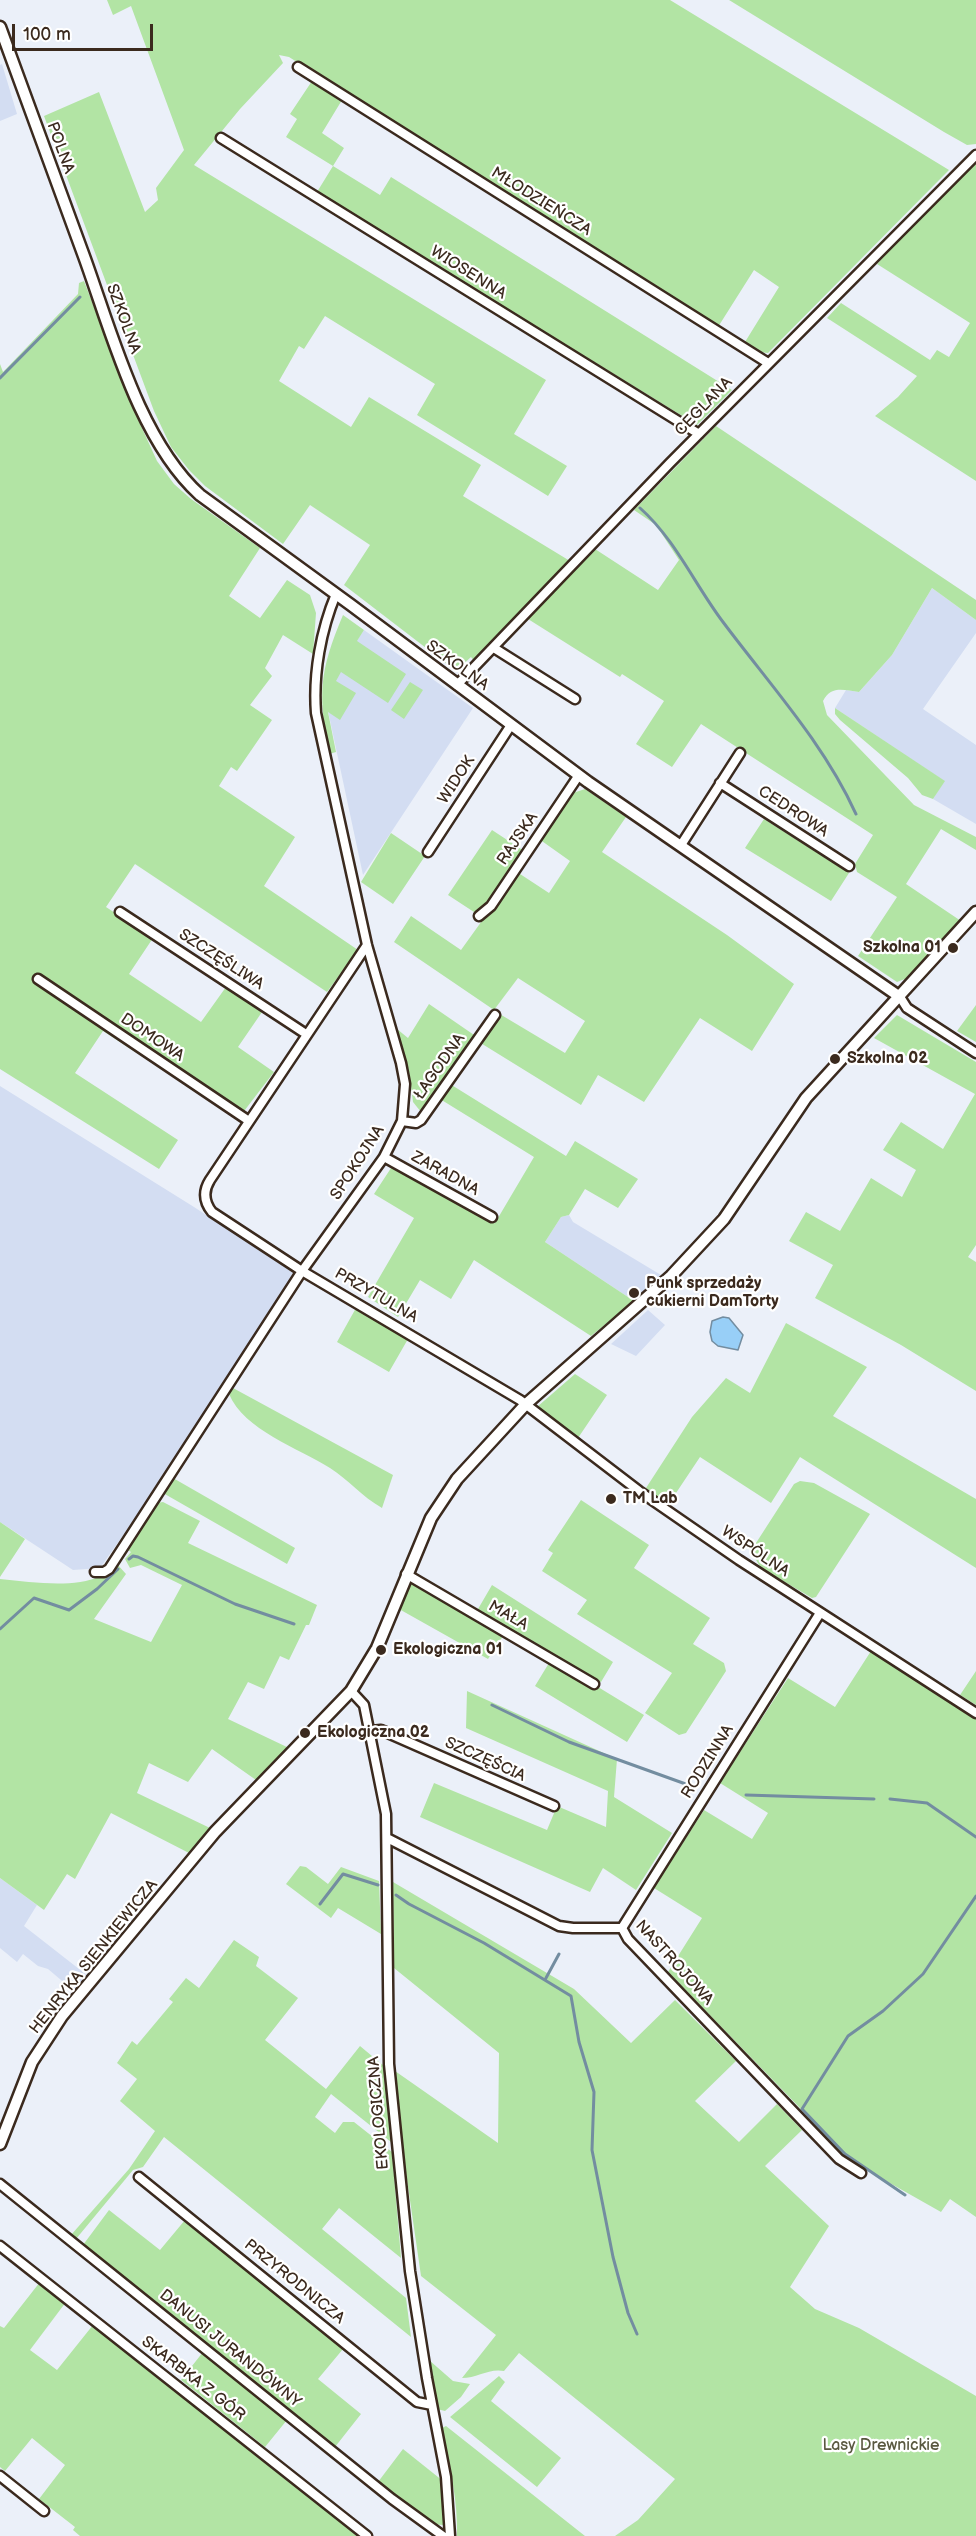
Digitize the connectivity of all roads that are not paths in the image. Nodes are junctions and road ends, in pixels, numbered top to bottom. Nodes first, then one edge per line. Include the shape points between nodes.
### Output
1 (0, 27) edge
2 (298, 67) dead end
3 (221, 138) dead end
4 (976, 155) edge
5 (92, 279) joint
6 (768, 363) junction
7 (699, 434) junction
8 (336, 594) junction
9 (494, 648) junction
10 (457, 685) junction
11 (575, 699) dead end
12 (511, 725) junction
13 (740, 753) dead end
14 (579, 775) junction
15 (720, 783) junction
16 (681, 845) junction
17 (428, 852) dead end
18 (849, 866) dead end
19 (120, 912) dead end
20 (976, 912) edge
21 (479, 916) dead end
22 (367, 945) junction
23 (38, 979) dead end
24 (900, 997) junction
25 (495, 1015) dead end
26 (306, 1034) junction
27 (976, 1053) edge
28 (249, 1121) junction
29 (402, 1121) junction
30 (384, 1157) junction
31 (492, 1217) dead end
32 (302, 1271) junction
33 (526, 1404) junction
34 (94, 1572) dead end
35 (406, 1574) junction
36 (820, 1613) junction
37 (594, 1684) dead end
38 (351, 1691) junction
39 (976, 1713) edge
40 (371, 1731) junction
41 (554, 1806) dead end
42 (387, 1838) junction
43 (622, 1928) junction
44 (0, 2144) edge
45 (861, 2173) dead end
46 (139, 2176) dead end
47 (0, 2184) edge
48 (0, 2246) edge
49 (432, 2405) junction
50 (0, 2476) edge
51 (44, 2511) dead end
52 (367, 2536) edge
53 (443, 2536) edge
54 (450, 2536) edge

1 - 5 street, POLNA
2 - 6 street, MŁODZIEŃCZA
3 - 7 street, WIOSENNA
4 - 6 street, CEGLANA
5 - 8 street, SZKOLNA via 146,418 168,461 200,495
6 - 7 street, CEGLANA
7 - 9 street, CEGLANA
8 - 10 street, SZKOLNA
8 - 22 street, SPOKOJNA via 321,644 316,712
9 - 10 street, CEGLANA
9 - 11 street
10 - 12 street, SZKOLNA
12 - 14 street, SZKOLNA
12 - 17 street, WIDOK
13 - 15 street
14 - 16 street, SZKOLNA
14 - 21 street, RAJSKA via 491,906
15 - 16 street
15 - 18 street, CEDROWA
16 - 24 street, SZKOLNA
19 - 26 street, SZCZĘŚLIWA
20 - 24 street, HENRYKA SIENKIEWICZA
22 - 26 street
22 - 29 street, SPOKOJNA via 401,1063 405,1084
23 - 28 street, DOMOWA
24 - 27 street via 907,1008
24 - 33 street, HENRYKA SIENKIEWICZA via 806,1098 724,1219 671,1276
25 - 29 street, ŁAGODNA via 421,1120
26 - 28 street
28 - 32 street, PRZYTULNA via 206,1187 206,1201 212,1212
29 - 30 street, SPOKOJNA
30 - 31 street, ZARADNA
30 - 32 street, SPOKOJNA
32 - 33 street, PRZYTULNA
32 - 34 street, SPOKOJNA via 109,1569
33 - 35 street, HENRYKA SIENKIEWICZA via 448,1490 430,1518
33 - 36 street, WSPÓLNA via 639,1491
35 - 37 street, MAŁA
35 - 38 street, HENRYKA SIENKIEWICZA via 373,1656
36 - 39 street, WSPÓLNA
36 - 43 street, RODZINNA
38 - 40 street, EKOLOGICZNA via 364,1705
38 - 44 street, HENRYKA SIENKIEWICZA via 215,1832 49,2035 32,2062
40 - 41 street, SZCZĘŚCIA via 381,1730
40 - 42 street, EKOLOGICZNA
42 - 43 street, NASTROJOWA via 559,1926
42 - 49 street, EKOLOGICZNA via 389,2064 410,2271
43 - 45 street, NASTROJOWA via 628,1940 802,2122 839,2159
46 - 49 street, PRZYRODNICZA via 417,2403
47 - 53 street, DANUSI JURANDÓWNY
48 - 52 street, SKARBKA Z GÓR
49 - 54 street, EKOLOGICZNA via 446,2477
50 - 51 street

